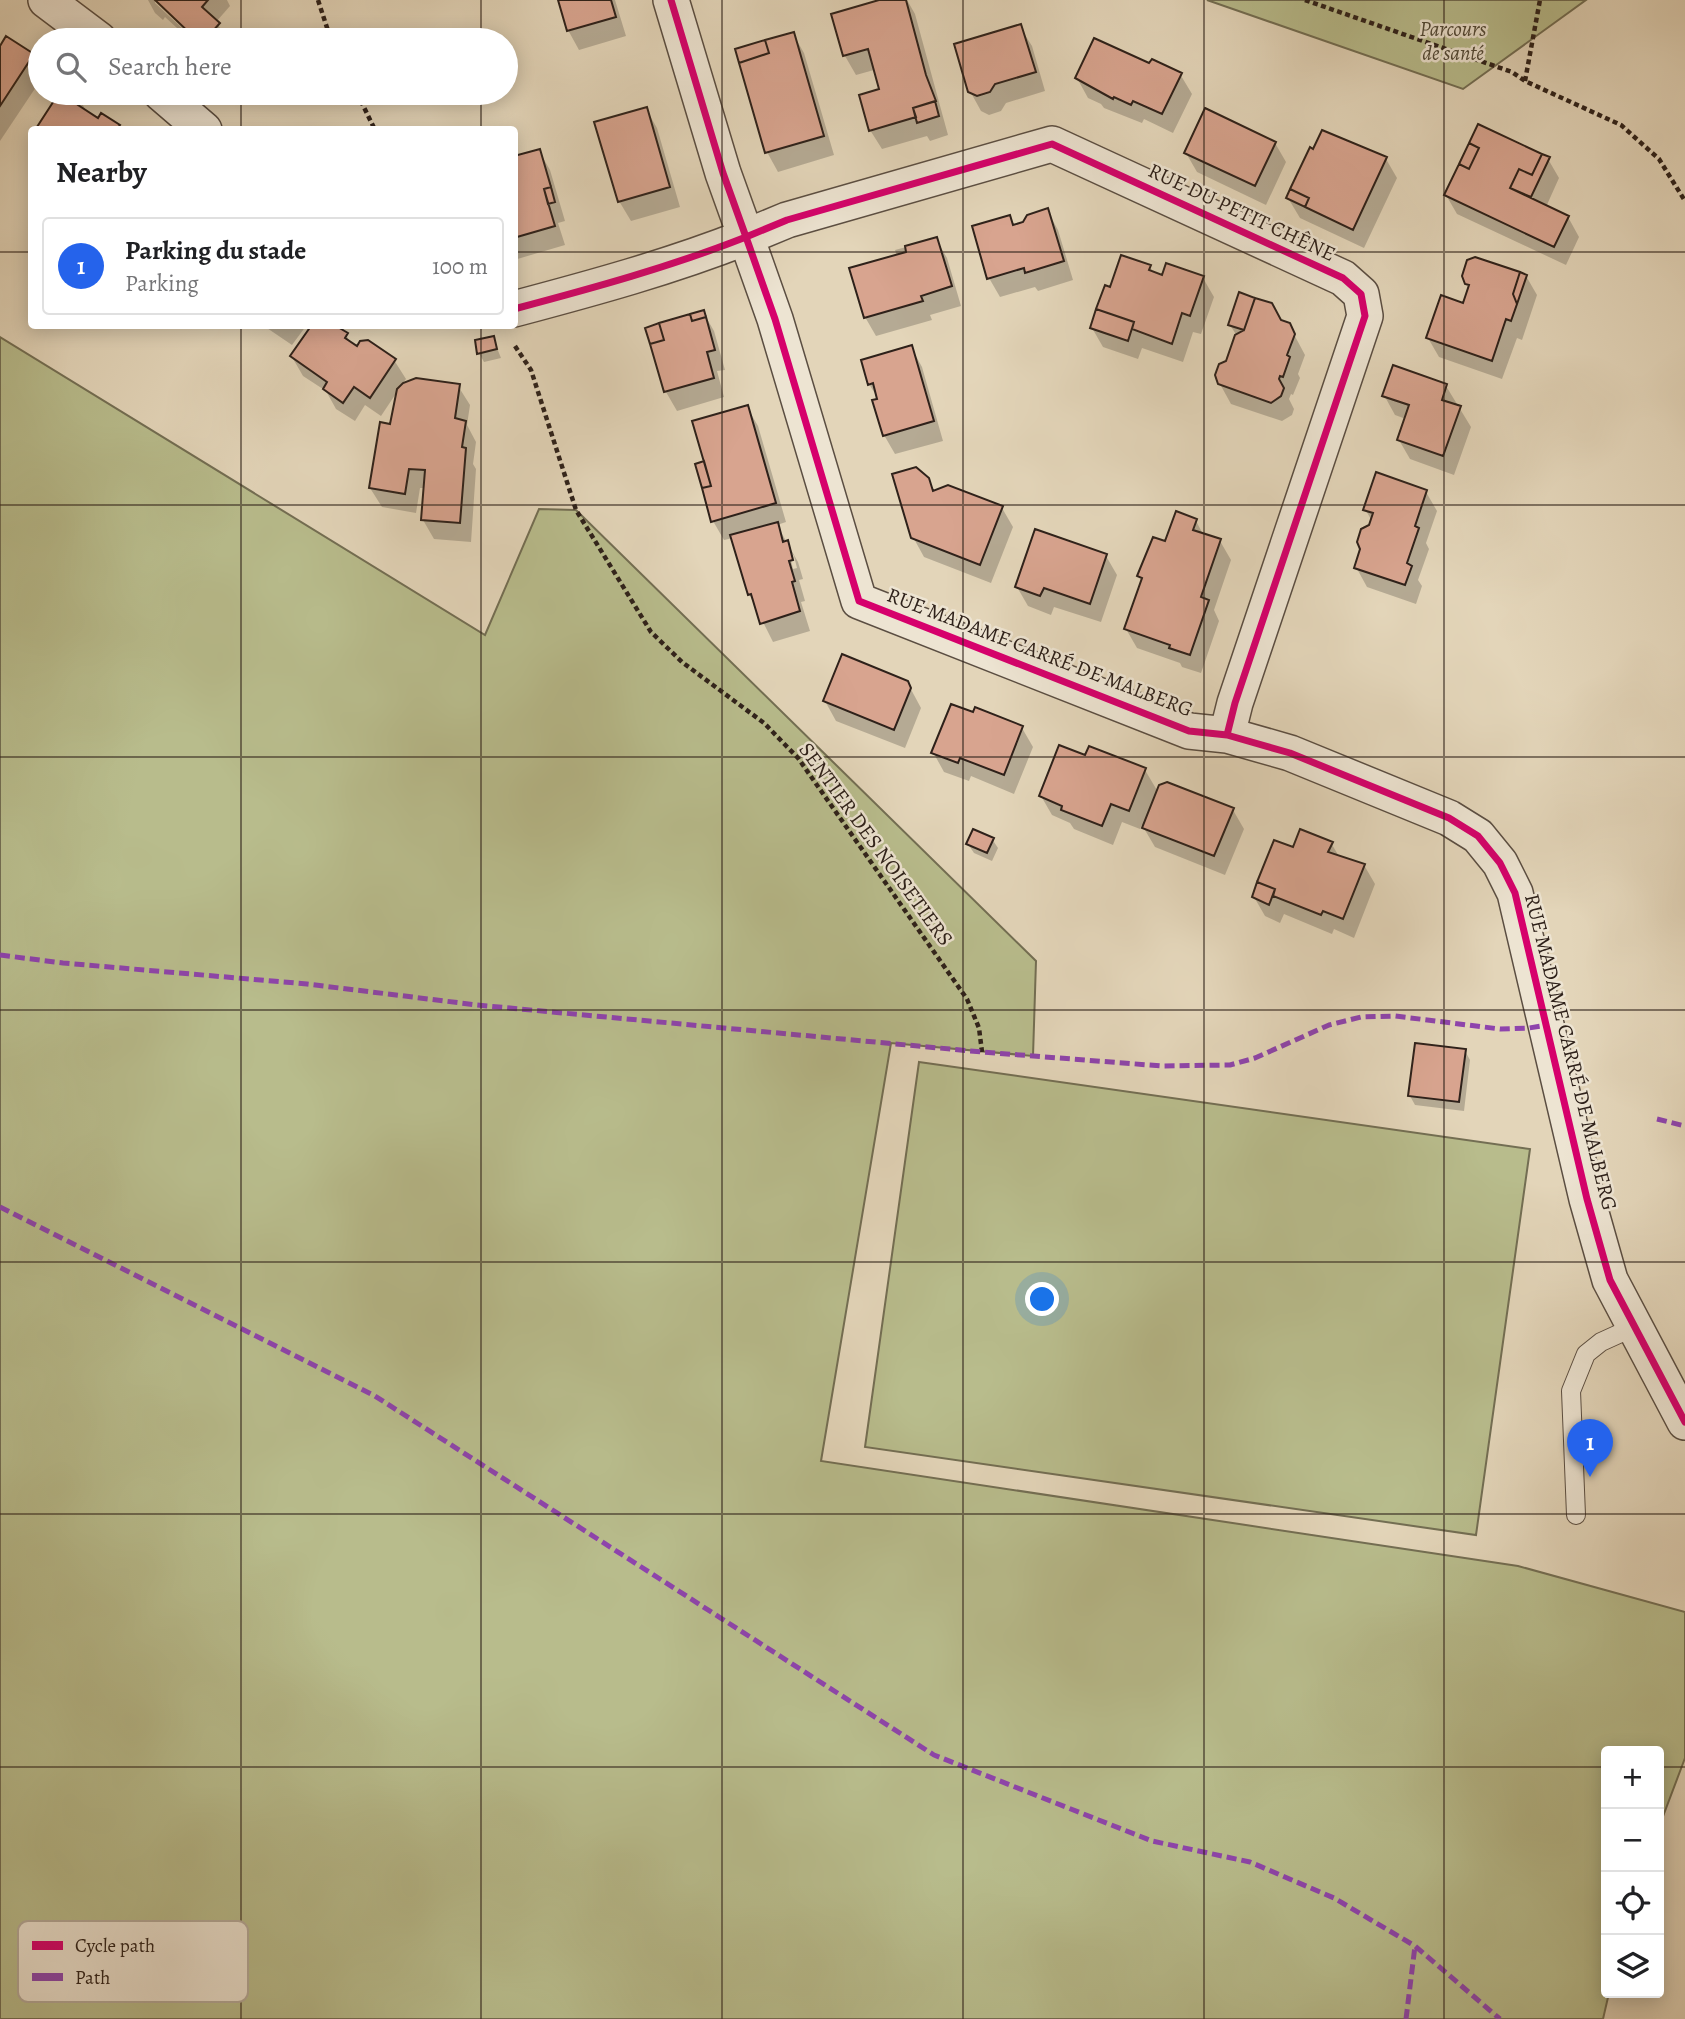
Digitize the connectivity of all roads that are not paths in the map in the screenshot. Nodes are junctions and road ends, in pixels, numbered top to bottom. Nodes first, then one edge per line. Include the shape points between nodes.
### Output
1 (46, 0) edge
2 (671, 0) edge
3 (83, 28) edge
4 (175, 105) edge
5 (199, 126) edge
6 (746, 237) junction
7 (518, 321) edge
8 (1227, 735) junction
9 (1634, 1327) junction
10 (1685, 1422) edge
11 (1576, 1515) dead end

1 - 3 street
2 - 6 street
4 - 5 street
6 - 7 street via 610,283
6 - 8 street, RUE MADAME CARRÉ DE MALBERG via 859,601 1189,731
6 - 8 street, RUE DU PETIT CHÊNE via 786,220 1052,144 1343,278 1361,294 1365,316
8 - 9 street, RUE MADAME CARRÉ DE MALBERG via 1290,753 1450,818 1478,836 1500,863 1515,893 1610,1280
9 - 10 street, RUE MADAME CARRÉ DE MALBERG
9 - 11 lane via 1586,1354 1571,1391

